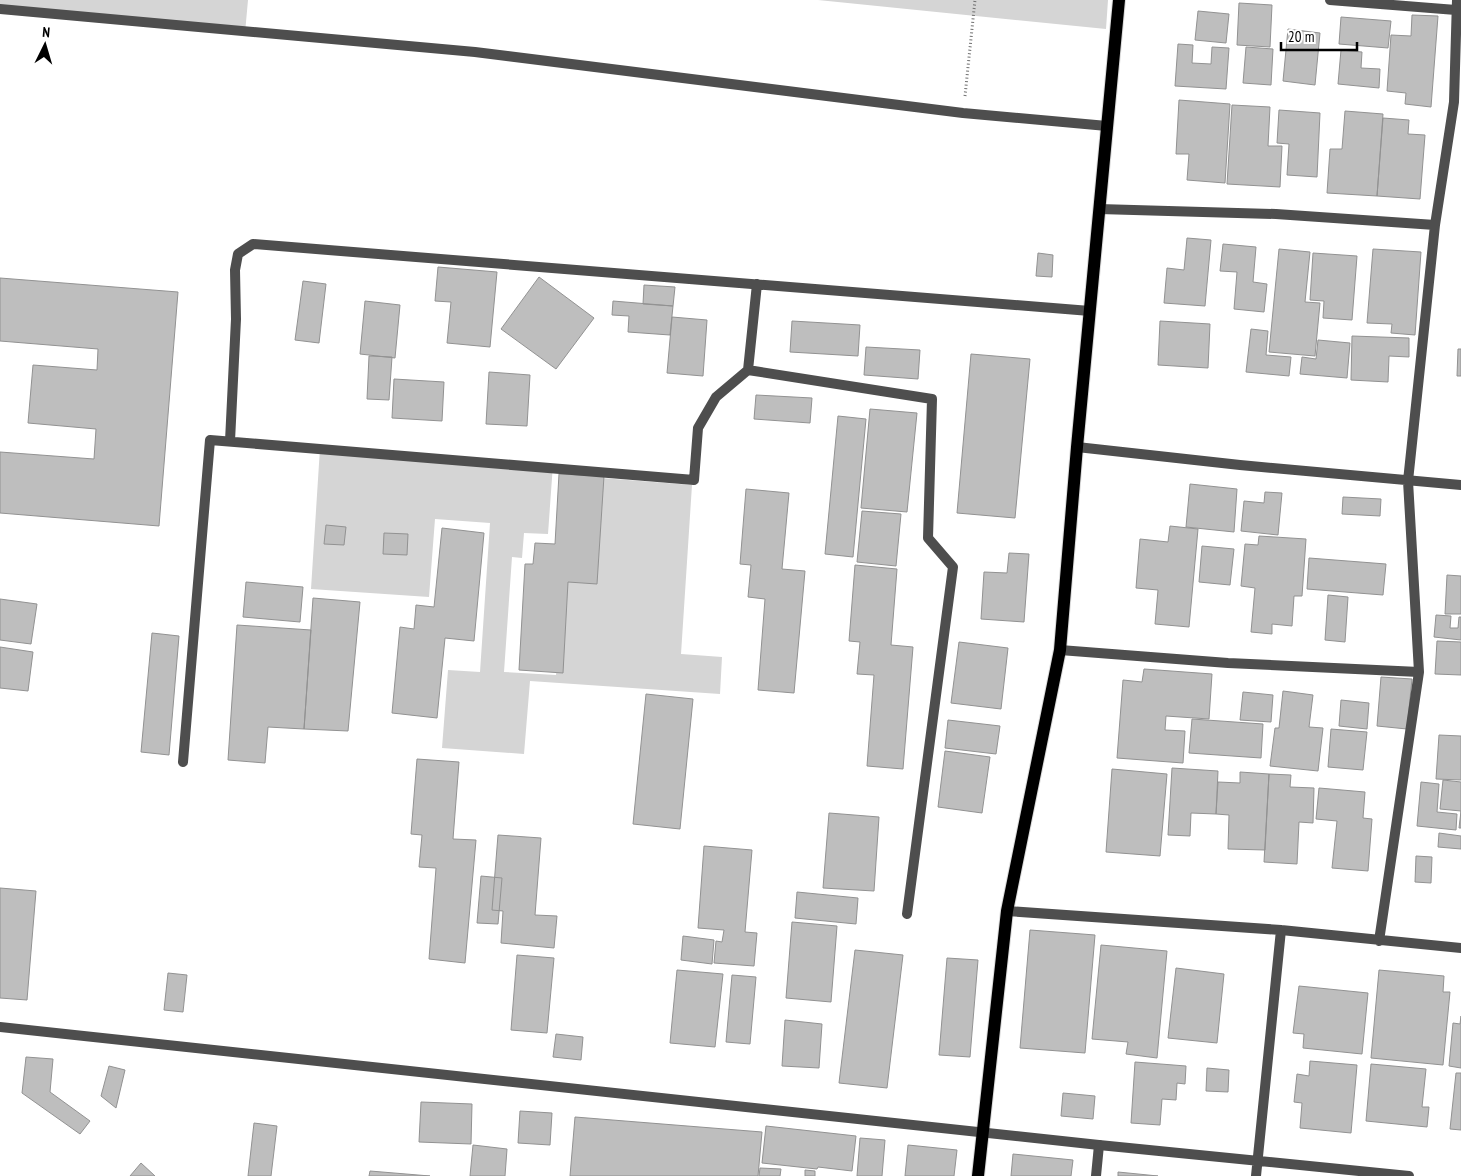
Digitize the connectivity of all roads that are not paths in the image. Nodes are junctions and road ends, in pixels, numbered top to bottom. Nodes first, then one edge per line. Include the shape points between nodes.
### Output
1 (1119, 0) edge
2 (1330, 0) edge
3 (1456, 5) edge
4 (0, 9) edge
5 (1457, 102) edge
6 (1107, 126) junction
7 (1099, 209) junction
8 (1435, 225) junction
9 (756, 284) junction
10 (1090, 311) junction
11 (748, 370) junction
12 (230, 441) junction
13 (1077, 447) junction
14 (1408, 481) junction
15 (1461, 485) edge
16 (1060, 650) junction
17 (1419, 672) junction
18 (183, 762) dead end
19 (1007, 911) junction
20 (907, 914) dead end
21 (1281, 930) junction
22 (1379, 941) junction
23 (1461, 948) edge
24 (0, 1027) edge
25 (982, 1132) junction
26 (1099, 1145) junction
27 (1258, 1160) junction
28 (978, 1176) edge
29 (1096, 1176) edge
30 (1256, 1176) edge
31 (1409, 1176) edge

1 - 6 main road
2 - 3 street
3 - 5 street
4 - 6 street via 475,52 963,113
5 - 8 street
6 - 7 main road
7 - 8 street via 1276,214
7 - 10 main road
8 - 14 street
9 - 10 street
9 - 11 street
9 - 12 street via 254,244 238,254 235,270
10 - 13 main road
11 - 12 street via 716,397 698,428 694,480
11 - 20 street via 932,399 928,538 953,567
12 - 18 street via 210,440
13 - 14 street
13 - 16 main road
14 - 15 street
14 - 17 street
16 - 17 street via 1228,663
16 - 19 main road
17 - 22 street
19 - 21 street
19 - 25 main road
21 - 22 street
21 - 27 street
22 - 23 street
24 - 25 street
25 - 26 street
25 - 28 main road
26 - 27 street
26 - 29 street
27 - 30 street
27 - 31 street

